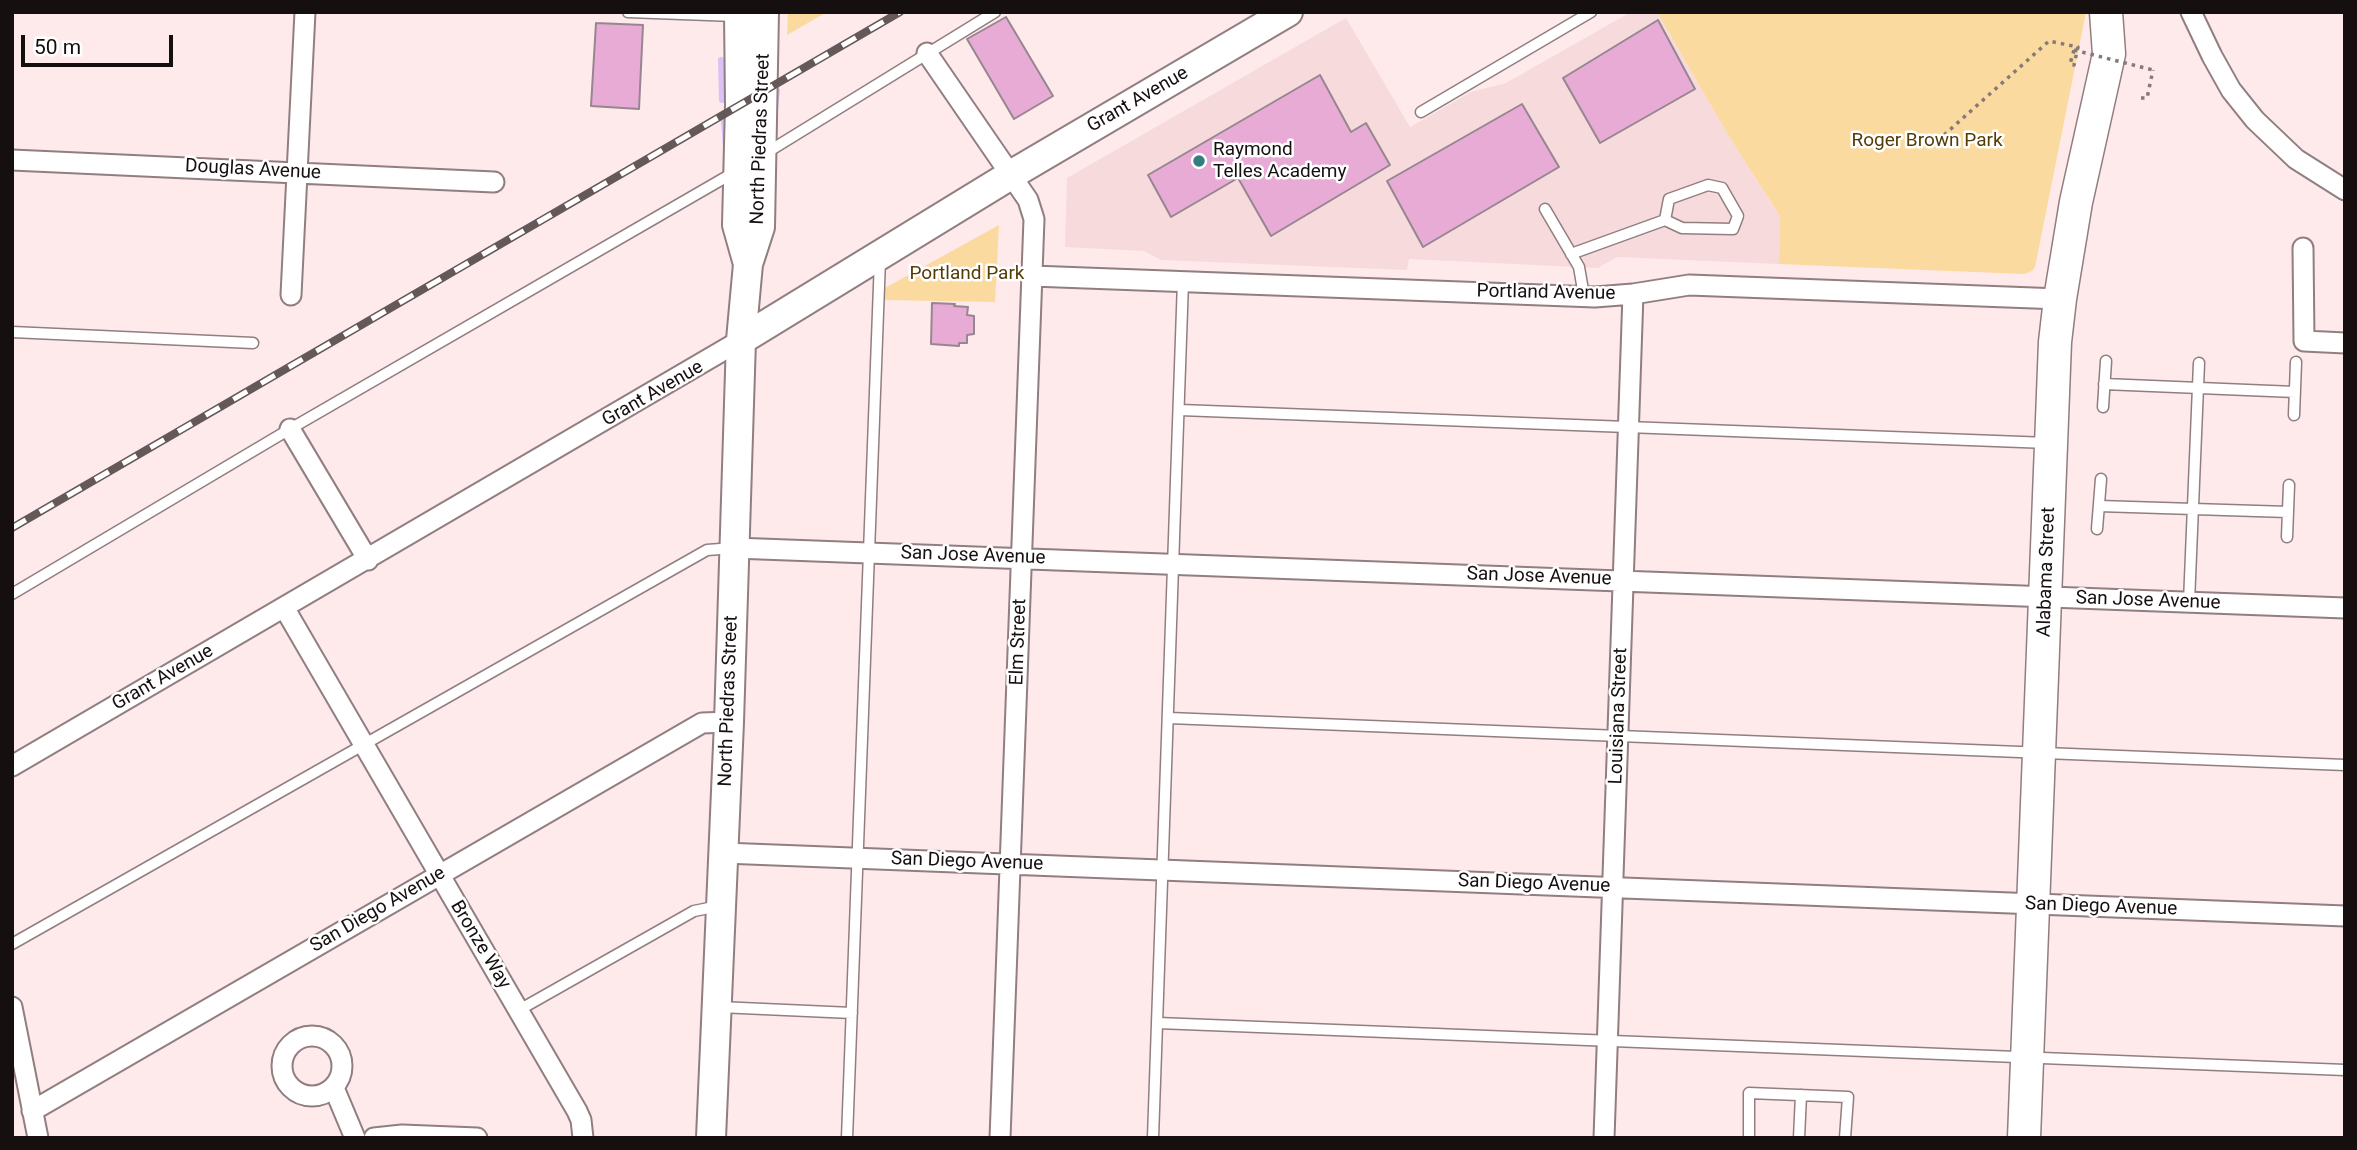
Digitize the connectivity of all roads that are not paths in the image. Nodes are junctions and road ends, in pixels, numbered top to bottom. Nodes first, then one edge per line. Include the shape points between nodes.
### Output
1 (305, 12) edge
2 (628, 12) edge
3 (995, 12) edge
4 (1288, 12) edge
5 (1591, 12) edge
6 (2106, 12) edge
7 (2124, 12) edge
8 (2192, 12) edge
9 (748, 14) edge
10 (926, 53) junction
11 (2109, 54) junction
12 (1421, 112) dead end
13 (12, 160) edge
14 (751, 162) junction
15 (297, 172) junction
16 (1009, 176) junction
17 (494, 182) dead end
18 (2345, 190) edge
19 (1545, 209) dead end
20 (1665, 220) junction
21 (2303, 248) dead end
22 (1571, 254) junction
23 (880, 255) junction
24 (1032, 276) junction
25 (1183, 281) junction
26 (1633, 294) junction
27 (291, 295) dead end
28 (1584, 296) junction
29 (2060, 299) junction
30 (12, 332) edge
31 (741, 340) junction
32 (253, 343) dead end
33 (2345, 343) edge
34 (2106, 360) dead end
35 (2296, 362) dead end
36 (2199, 363) dead end
37 (2104, 384) junction
38 (2198, 388) junction
39 (2295, 392) junction
40 (2103, 407) dead end
41 (1180, 410) junction
42 (2294, 415) dead end
43 (1628, 427) junction
44 (290, 429) junction
45 (2052, 443) junction
46 (2101, 479) dead end
47 (2289, 485) dead end
48 (2099, 506) junction
49 (2193, 509) junction
50 (2288, 512) junction
51 (2097, 529) dead end
52 (2287, 537) dead end
53 (734, 548) junction
54 (869, 552) junction
55 (1022, 558) junction
56 (368, 560) junction
57 (1174, 564) junction
58 (1623, 580) junction
59 (12, 594) edge
60 (2046, 597) junction
61 (2189, 602) junction
62 (285, 608) junction
63 (2345, 608) edge
64 (1169, 718) junction
65 (729, 722) junction
66 (1618, 736) junction
67 (363, 745) junction
68 (2040, 752) junction
69 (2345, 765) edge
70 (12, 766) edge
71 (723, 853) junction
72 (858, 858) junction
73 (1010, 864) junction
74 (1164, 870) junction
75 (438, 875) junction
76 (1613, 887) junction
77 (2034, 904) junction
78 (720, 905) junction
79 (2345, 916) edge
80 (12, 944) edge
81 (715, 1006) junction
82 (12, 1007) edge
83 (519, 1010) junction
84 (852, 1013) junction
85 (1158, 1023) junction
86 (1608, 1041) junction
87 (2028, 1057) junction
88 (2345, 1070) edge
89 (334, 1088) dead end
90 (1801, 1095) junction
91 (32, 1111) junction
92 (402, 1136) edge
93 (38, 1138) edge
94 (355, 1138) edge
95 (374, 1138) edge
96 (477, 1138) edge
97 (583, 1138) edge
98 (711, 1138) edge
99 (847, 1138) edge
100 (1000, 1138) edge
101 (1153, 1138) edge
102 (1604, 1138) edge
103 (1749, 1138) edge
104 (1799, 1138) edge
105 (1845, 1138) edge
106 (2024, 1138) edge

1 - 15 street
2 - 9 lane
3 - 10 lane
4 - 16 main road, Grant Avenue
5 - 12 lane
6 - 11 main road, Alabama Street
7 - 11 main road
8 - 18 street via 2231,90 2255,120 2296,159
9 - 14 main road, North Piedras Street
10 - 14 lane
10 - 16 street, Elm Street
11 - 29 main road, Alabama Street
13 - 15 street, Douglas Avenue
14 - 31 main road, North Piedras Street via 760,227 748,264
14 - 44 lane
15 - 17 street, Douglas Avenue
15 - 27 street
16 - 23 main road, Grant Avenue
16 - 24 street, Elm Street via 1032,207
19 - 22 lane
20 - 20 lane via 1682,228 1733,229 1738,216 1722,188 1708,186 1669,199
20 - 22 lane
21 - 33 street via 2304,341
22 - 28 lane via 1579,267
23 - 31 main road, Grant Avenue
23 - 54 lane
24 - 25 street, Portland Avenue
24 - 55 street, Elm Street
25 - 28 street, Portland Avenue
25 - 41 lane
26 - 28 street, Portland Avenue
26 - 29 street, Portland Avenue via 1689,285
26 - 43 street, Louisiana Street
29 - 45 main road, Alabama Street
30 - 32 lane
31 - 53 main road, North Piedras Street
31 - 56 street, Grant Avenue
34 - 37 lane
35 - 39 lane
36 - 38 lane
37 - 38 lane
37 - 40 lane
38 - 39 lane
38 - 49 lane
39 - 42 lane
41 - 43 lane
41 - 57 lane
43 - 45 lane
43 - 58 street, Louisiana Street
44 - 56 street
44 - 59 lane
45 - 60 main road, Alabama Street
46 - 48 lane
47 - 50 lane
48 - 49 lane
48 - 51 lane
49 - 50 lane
49 - 61 lane
50 - 52 lane
53 - 54 street, San Jose Avenue
53 - 65 main road, North Piedras Street
53 - 67 lane via 706,550
54 - 55 street, San Jose Avenue
54 - 72 lane
55 - 57 street, San Jose Avenue
55 - 73 street, Elm Street
56 - 62 street, Grant Avenue
57 - 58 street, San Jose Avenue
57 - 64 lane
58 - 60 street, San Jose Avenue
58 - 66 street, Louisiana Street
60 - 61 street, San Jose Avenue
60 - 68 main road, Alabama Street
61 - 63 street, San Jose Avenue
62 - 67 street, Bronze Way
62 - 70 street, Grant Avenue
64 - 66 lane
64 - 74 lane
65 - 71 main road, North Piedras Street
65 - 75 street, San Diego Avenue via 702,723
66 - 68 lane
66 - 76 street, Louisiana Street
67 - 75 street, Bronze Way
67 - 80 lane
68 - 69 lane
68 - 77 main road, Alabama Street
71 - 72 street, San Diego Avenue
71 - 78 main road, North Piedras Street
72 - 73 street, San Diego Avenue
72 - 84 lane
73 - 74 street, San Diego Avenue
73 - 100 street, Elm Street
74 - 76 street, San Diego Avenue
74 - 85 lane
75 - 83 street, Bronze Way
75 - 91 street, San Diego Avenue
76 - 77 street, San Diego Avenue
76 - 86 street, Louisiana Street
77 - 79 street, San Diego Avenue
77 - 87 main road, Alabama Street
78 - 81 main road, North Piedras Street
78 - 83 lane via 694,911
81 - 84 lane
81 - 98 main road, North Piedras Street
82 - 91 street
83 - 97 street, Bronze Way via 577,1111
84 - 99 lane
85 - 86 lane
85 - 101 lane
86 - 87 lane
86 - 102 street, Louisiana Street
87 - 88 lane
87 - 106 main road, Alabama Street
89 - 94 street
90 - 103 lane via 1749,1093
90 - 104 lane
90 - 105 lane via 1848,1097
91 - 93 street
92 - 95 street
92 - 96 street

